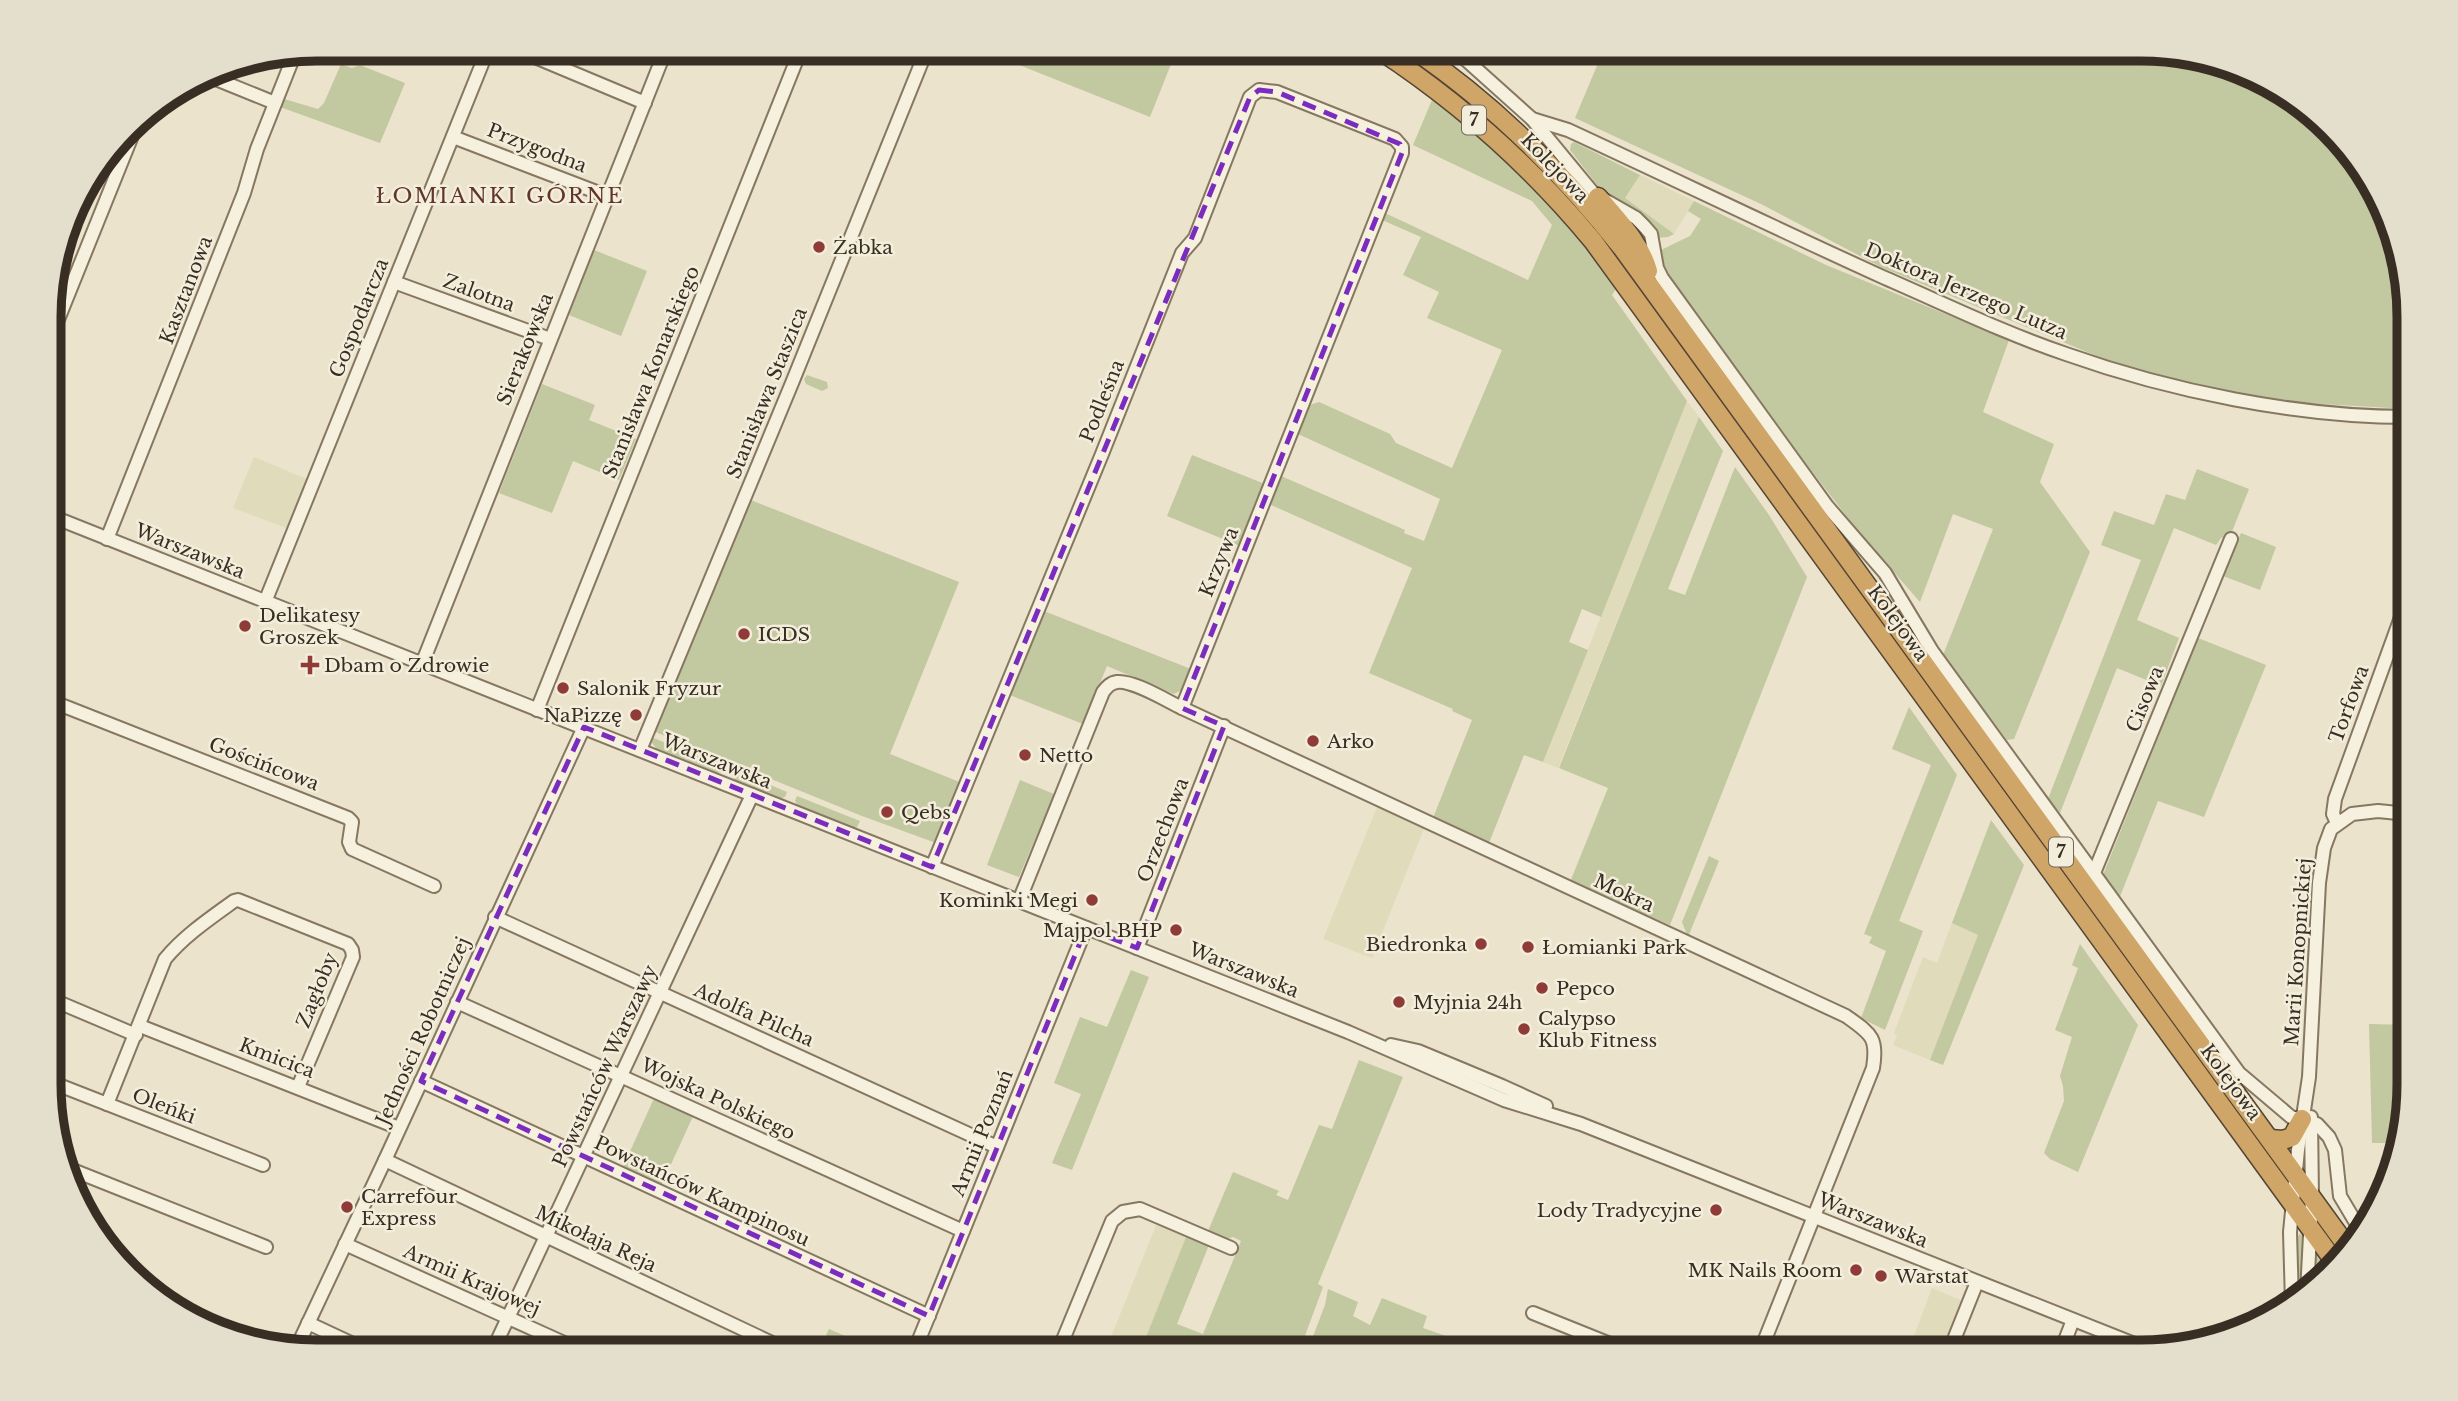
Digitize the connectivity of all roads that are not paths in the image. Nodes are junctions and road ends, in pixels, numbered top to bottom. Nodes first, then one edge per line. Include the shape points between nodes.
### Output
1 (483, 61) edge
2 (545, 61) edge
3 (661, 61) edge
4 (796, 61) edge
5 (921, 61) edge
6 (1395, 61) edge
7 (1429, 61) edge
8 (1467, 61) edge
9 (291, 63) edge
10 (220, 81) edge
11 (275, 103) junction
12 (645, 103) junction
13 (1532, 119) junction
14 (453, 136) junction
15 (1395, 139) joint
16 (129, 144) edge
17 (607, 196) junction
18 (1598, 197) joint
19 (394, 282) junction
20 (1657, 283) junction
21 (61, 311) edge
22 (550, 339) junction
23 (2397, 416) edge
24 (61, 520) edge
25 (107, 539) junction
26 (2231, 539) dead end
27 (265, 602) junction
28 (2397, 628) edge
29 (422, 664) junction
30 (61, 705) edge
31 (1182, 708) junction
32 (537, 710) junction
33 (1224, 726) junction
34 (584, 727) junction
35 (640, 750) junction
36 (752, 795) junction
37 (2397, 812) edge
38 (2337, 823) junction
39 (932, 867) junction
40 (2094, 873) junction
41 (434, 886) dead end
42 (1019, 901) junction
43 (495, 917) junction
44 (1086, 928) junction
45 (1137, 948) junction
46 (660, 994) junction
47 (457, 1002) junction
48 (61, 1003) edge
49 (138, 1030) junction
50 (622, 1076) junction
51 (421, 1082) junction
52 (61, 1086) edge
53 (298, 1087) junction
54 (107, 1104) junction
55 (2307, 1121) junction
56 (400, 1128) junction
57 (2270, 1139) junction
58 (997, 1147) junction
59 (583, 1158) junction
60 (385, 1160) junction
61 (263, 1165) dead end
62 (77, 1172) edge
63 (2297, 1176) junction
64 (2312, 1198) junction
65 (2293, 1204) junction
66 (1815, 1217) junction
67 (2356, 1223) edge
68 (2311, 1228) junction
69 (963, 1231) junction
70 (546, 1237) junction
71 (2344, 1240) edge
72 (345, 1244) junction
73 (266, 1247) dead end
74 (1231, 1248) dead end
75 (2330, 1256) edge
76 (2308, 1278) edge
77 (1977, 1282) junction
78 (2292, 1291) edge
79 (1533, 1313) dead end
80 (929, 1316) junction
81 (508, 1318) junction
82 (2073, 1320) junction
83 (308, 1323) junction
84 (301, 1339) edge
85 (344, 1340) edge
86 (498, 1340) edge
87 (557, 1340) edge
88 (765, 1340) edge
89 (919, 1340) edge
90 (1063, 1340) edge
91 (1600, 1340) edge
92 (1765, 1340) edge
93 (1954, 1340) edge
94 (2066, 1340) edge
95 (2120, 1340) edge

1 - 14 street, Gospodarcza
2 - 12 street
3 - 12 street, Sierakowska
4 - 32 street, Stanisława Konarskiego
5 - 35 street, Stanisława Staszica
6 - 65 highway, Kolejowa / 7 via 1493,135 1593,241
7 - 20 highway, Kolejowa / 7 via 1480,99 1542,156
8 - 13 street, Kolejowa
9 - 11 street, Kasztanowa
10 - 11 street
11 - 25 street, Kasztanowa
12 - 17 street, Sierakowska
13 - 18 street, Kolejowa
13 - 23 street, Doktora Jerzego Lutza via 1568,130 1843,259 2065,354 2169,386 2267,405
14 - 17 street, Przygodna
14 - 19 street, Gospodarcza
15 - 31 street, Krzywa via 1402,153
15 - 39 street, Podleśna via 1277,92 1259,90 1250,97
16 - 21 street
17 - 22 street, Sierakowska
18 - 20 highway via 1642,254
19 - 22 street, Zalotna
19 - 27 street, Gospodarcza
20 - 40 street via 1827,506 1885,573 1932,651
20 - 57 highway, Kolejowa / 7
22 - 29 street, Sierakowska
24 - 25 street, Warszawska
25 - 27 street, Warszawska
26 - 40 street, Cisowa
27 - 29 street, Warszawska
28 - 38 street, Torfowa via 2335,799
29 - 32 street, Warszawska
30 - 41 street, Gościńcowa via 348,818 352,849
31 - 33 street, Mokra
31 - 42 street via 1128,683 1113,682 1107,687
32 - 34 street, Warszawska
33 - 45 street, Orzechowa
33 - 66 street, Mokra via 1846,1016 1870,1033 1876,1052 1873,1068
34 - 35 street, Warszawska
34 - 43 street, Jedności Robotniczej
35 - 36 street, Warszawska
36 - 39 street, Warszawska
36 - 46 street, Powstańców Warszawy
37 - 38 street via 2359,812
38 - 55 street, Marii Konopnickiej via 2327,837 2320,872
39 - 42 street, Warszawska
40 - 55 street via 2239,1073 2291,1117
42 - 44 street, Warszawska
43 - 46 street, Adolfa Pilcha
43 - 47 street, Jedności Robotniczej
44 - 45 street, Warszawska
44 - 58 street, Armii Poznań
45 - 66 street, Warszawska via 1369,1041 1418,1051 1515,1098
46 - 50 street, Powstańców Warszawy
46 - 58 street, Adolfa Pilcha
47 - 50 street, Wojska Polskiego
47 - 51 street, Jedności Robotniczej
48 - 49 street, Kmicica
49 - 53 street, Kmicica
49 - 53 street, Zagłoby via 165,960 193,931 234,901 244,901 348,944 352,950
49 - 54 street
50 - 59 street, Powstańców Warszawy
50 - 69 street, Wojska Polskiego
51 - 56 street, Jedności Robotniczej
51 - 59 street, Powstańców Kampinosu
52 - 54 street, Oleńki
53 - 56 street, Kmicica
54 - 61 street, Oleńki
55 - 57 highway via 2292,1138
55 - 63 street, Marii Konopnickiej
55 - 64 street, Marii Konopnickiej
55 - 67 street via 2323,1129 2333,1143 2340,1196
56 - 60 street, Jedności Robotniczej
57 - 63 highway, Kolejowa / 7
58 - 69 street, Armii Poznań
59 - 70 street, Powstańców Warszawy
59 - 80 street, Powstańców Kampinosu
60 - 70 street, Mikołaja Reja
60 - 72 street, Jedności Robotniczej
62 - 73 street
63 - 64 highway, Kolejowa / 7
63 - 65 street, Marii Konopnickiej
64 - 68 street, Marii Konopnickiej
64 - 71 highway, Kolejowa / 7
65 - 68 highway, Kolejowa / 7
65 - 78 street, Marii Konopnickiej
66 - 77 street, Warszawska
66 - 92 street
68 - 75 highway, Kolejowa / 7
68 - 76 street, Marii Konopnickiej
69 - 80 street, Armii Poznań
70 - 81 street, Powstańców Warszawy
70 - 88 street, Mikołaja Reja
72 - 81 street, Armii Krajowej
72 - 83 street, Jedności Robotniczej
74 - 90 street via 1144,1210 1123,1212 1112,1221
77 - 82 street, Warszawska
77 - 93 street
79 - 91 street
80 - 89 street, Armii Poznań
81 - 86 street, Powstańców Warszawy
81 - 87 street, Armii Krajowej
82 - 94 street
82 - 95 street, Warszawska
83 - 84 street, Jedności Robotniczej
83 - 85 street

